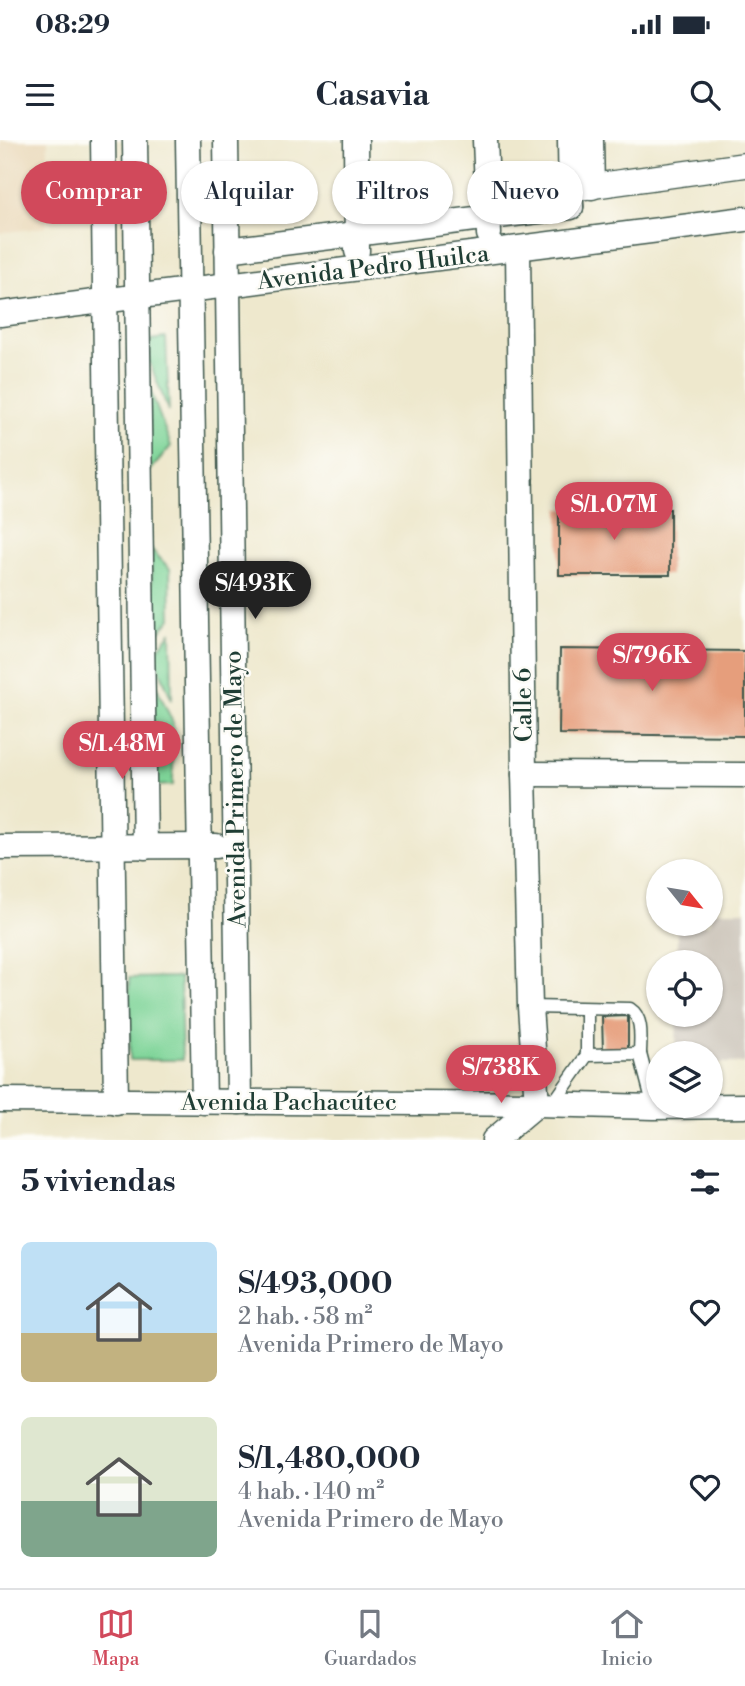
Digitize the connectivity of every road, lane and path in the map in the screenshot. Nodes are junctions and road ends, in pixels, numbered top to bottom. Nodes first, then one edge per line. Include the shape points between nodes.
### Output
1 (103, 140) edge
2 (135, 140) edge
3 (188, 140) edge
4 (226, 140) edge
5 (356, 140) edge
6 (485, 140) edge
7 (570, 140) edge
8 (591, 140) edge
9 (486, 161) edge
10 (573, 161) edge
11 (745, 165) edge
12 (583, 173) edge
13 (583, 193) edge
14 (745, 219) edge
15 (467, 220) edge
16 (488, 224) edge
17 (576, 224) edge
18 (356, 234) junction
19 (575, 241) junction
20 (518, 249) junction
21 (227, 250) junction
22 (491, 251) junction
23 (358, 268) junction
24 (228, 285) junction
25 (191, 290) junction
26 (138, 297) junction
27 (106, 301) junction
28 (0, 314) edge
29 (143, 640) junction
30 (111, 716) junction
31 (524, 774) junction
32 (745, 775) edge
33 (200, 846) junction
34 (236, 846) junction
35 (0, 847) edge
36 (113, 847) junction
37 (145, 847) junction
38 (530, 1007) junction
39 (587, 1009) junction
40 (640, 1054) junction
41 (587, 1055) junction
42 (646, 1077) edge
43 (0, 1100) edge
44 (116, 1102) junction
45 (204, 1102) junction
46 (239, 1102) junction
47 (544, 1104) junction
48 (723, 1106) edge
49 (745, 1106) edge
50 (646, 1107) edge
51 (494, 1140) edge

1 - 27 street
2 - 26 street
3 - 25 street, Avenida Primero de Mayo
4 - 21 street, Avenida Primero de Mayo
5 - 18 street
6 - 9 street
7 - 10 street
8 - 12 street
11 - 13 street
14 - 19 street, Avenida Pedro Huilca
15 - 18 street
16 - 22 street
17 - 19 street
18 - 21 street
18 - 23 street
19 - 20 street, Avenida Pedro Huilca
20 - 22 street, Avenida Pedro Huilca
20 - 31 street, Calle 6
21 - 24 street, Avenida Primero de Mayo
22 - 23 street, Avenida Pedro Huilca
23 - 24 street, Avenida Pedro Huilca
24 - 25 street, Avenida Pedro Huilca
24 - 34 street, Avenida Primero de Mayo
25 - 26 street, Avenida Pedro Huilca
25 - 33 street, Avenida Primero de Mayo
26 - 27 street, Avenida Pedro Huilca
26 - 29 street
27 - 28 street, Avenida Pedro Huilca
27 - 30 street
29 - 30 street
29 - 37 street
30 - 36 street
31 - 32 street
31 - 38 street, Calle 6
33 - 34 street
33 - 37 street
33 - 45 street, Avenida Primero de Mayo
34 - 46 street, Avenida Primero de Mayo
35 - 36 street
36 - 37 street
36 - 44 street
38 - 39 lane
38 - 47 street, Calle 6
39 - 40 lane via 636,1013
39 - 41 lane
40 - 41 lane
40 - 42 lane
41 - 47 lane
43 - 44 street, Avenida Pachacútec
44 - 45 street, Avenida Pachacútec
45 - 46 street, Avenida Pachacútec
46 - 47 street, Avenida Pachacútec
47 - 50 street, Avenida Pachacútec
47 - 51 street
48 - 49 street, Avenida Pachacútec

